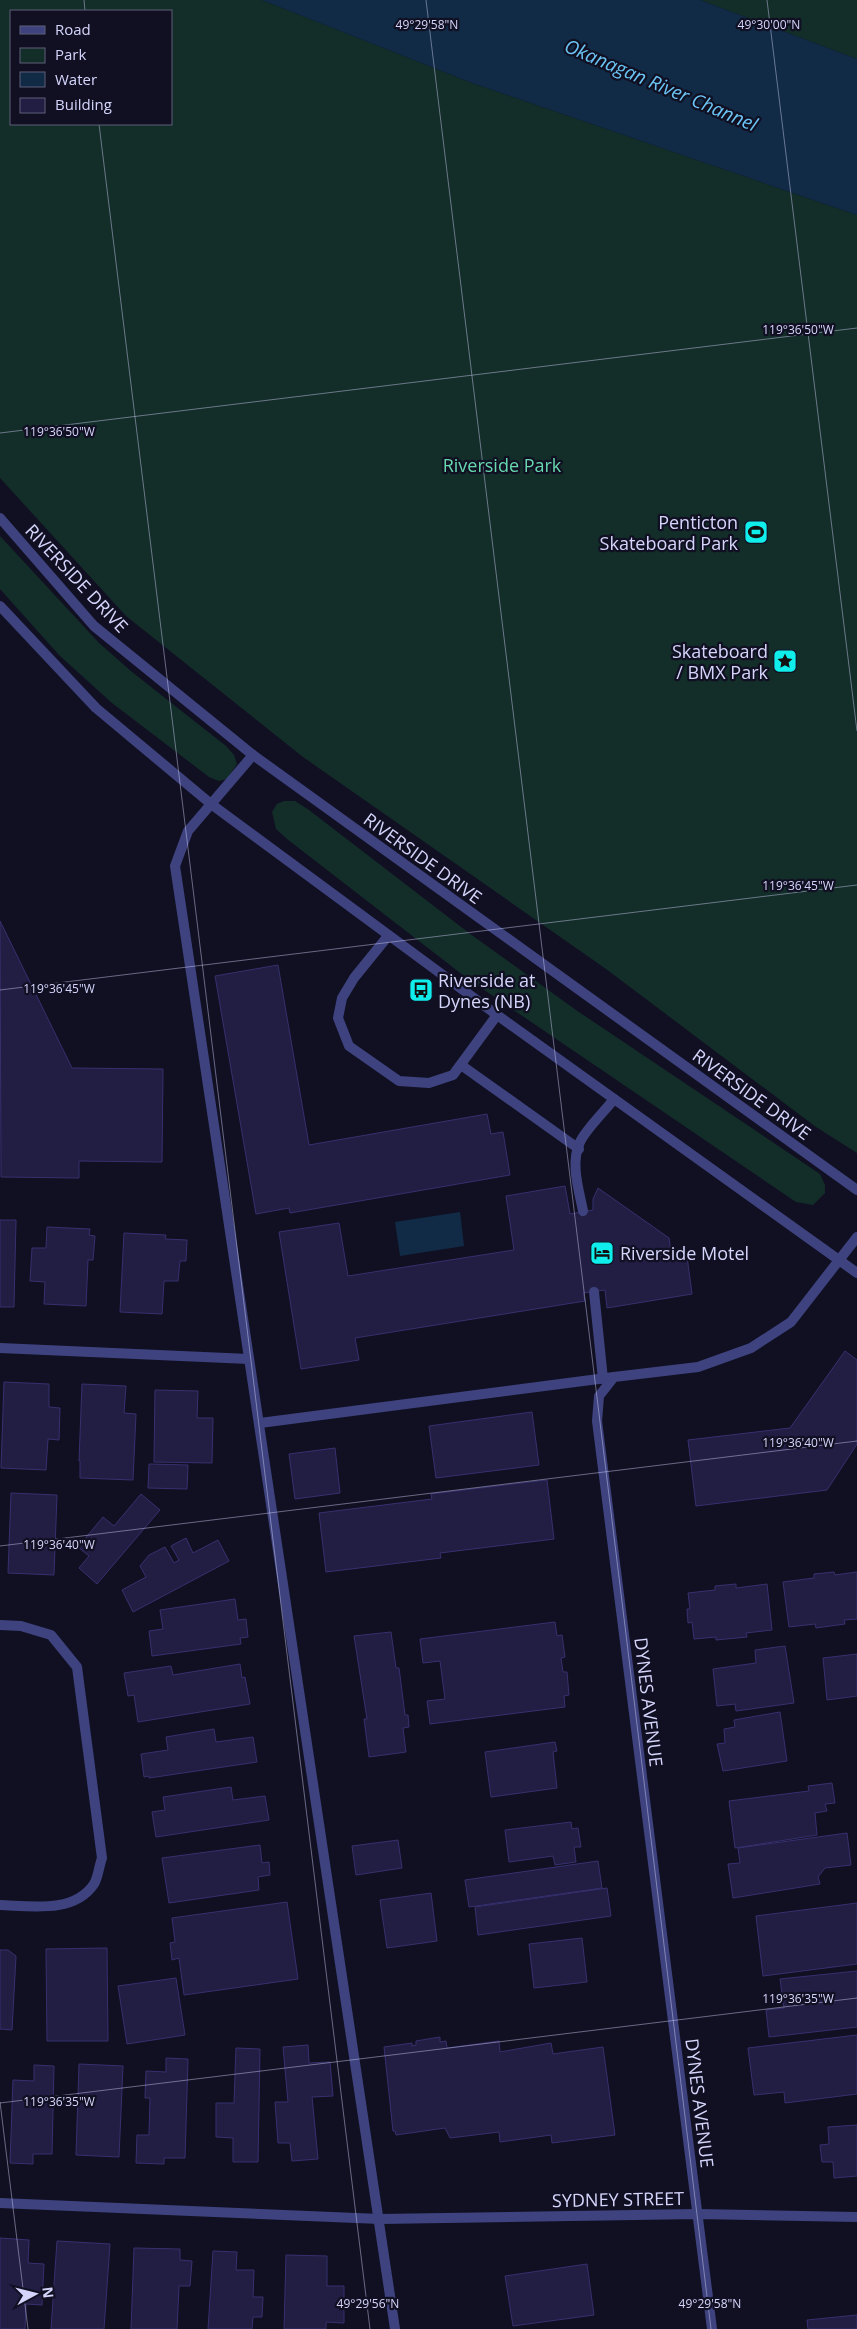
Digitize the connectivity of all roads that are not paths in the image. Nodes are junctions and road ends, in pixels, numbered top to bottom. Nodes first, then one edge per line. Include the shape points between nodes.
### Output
1 (0, 518) edge
2 (0, 606) edge
3 (253, 755) junction
4 (211, 804) junction
5 (388, 936) junction
6 (497, 1015) junction
7 (461, 1065) junction
8 (614, 1099) junction
9 (579, 1149) junction
10 (857, 1190) edge
11 (583, 1212) dead end
12 (857, 1237) edge
13 (838, 1261) junction
14 (857, 1273) edge
15 (594, 1292) dead end
16 (0, 1348) edge
17 (249, 1359) junction
18 (614, 1377) junction
19 (603, 1379) junction
20 (260, 1423) junction
21 (0, 1625) edge
22 (0, 1905) edge
23 (0, 2203) edge
24 (698, 2214) junction
25 (857, 2218) edge
26 (380, 2219) junction
27 (396, 2329) edge
28 (712, 2329) edge

1 - 3 street, RIVERSIDE DRIVE via 94,626
2 - 4 street via 96,708
3 - 4 street
3 - 10 street, RIVERSIDE DRIVE
4 - 5 street
4 - 17 street via 188,831 175,866
5 - 6 street
5 - 7 street via 342,998 338,1018 349,1046 399,1081 429,1083 453,1075
6 - 7 street
6 - 8 street
7 - 9 street
8 - 9 street via 580,1142
8 - 13 street
9 - 11 street via 577,1178
12 - 13 street
13 - 14 street
13 - 18 street via 791,1322 751,1348 698,1367
15 - 19 street
16 - 17 street
17 - 20 street
18 - 19 street
18 - 24 street, DYNES AVENUE via 599,1396 597,1421
19 - 20 street
20 - 26 street
21 - 22 street via 21,1626 51,1635 77,1667 102,1858 94,1884 76,1900 50,1907
23 - 26 street, SYDNEY STREET
24 - 25 street, SYDNEY STREET
24 - 26 street, SYDNEY STREET
24 - 28 street, DYNES AVENUE
26 - 27 street

